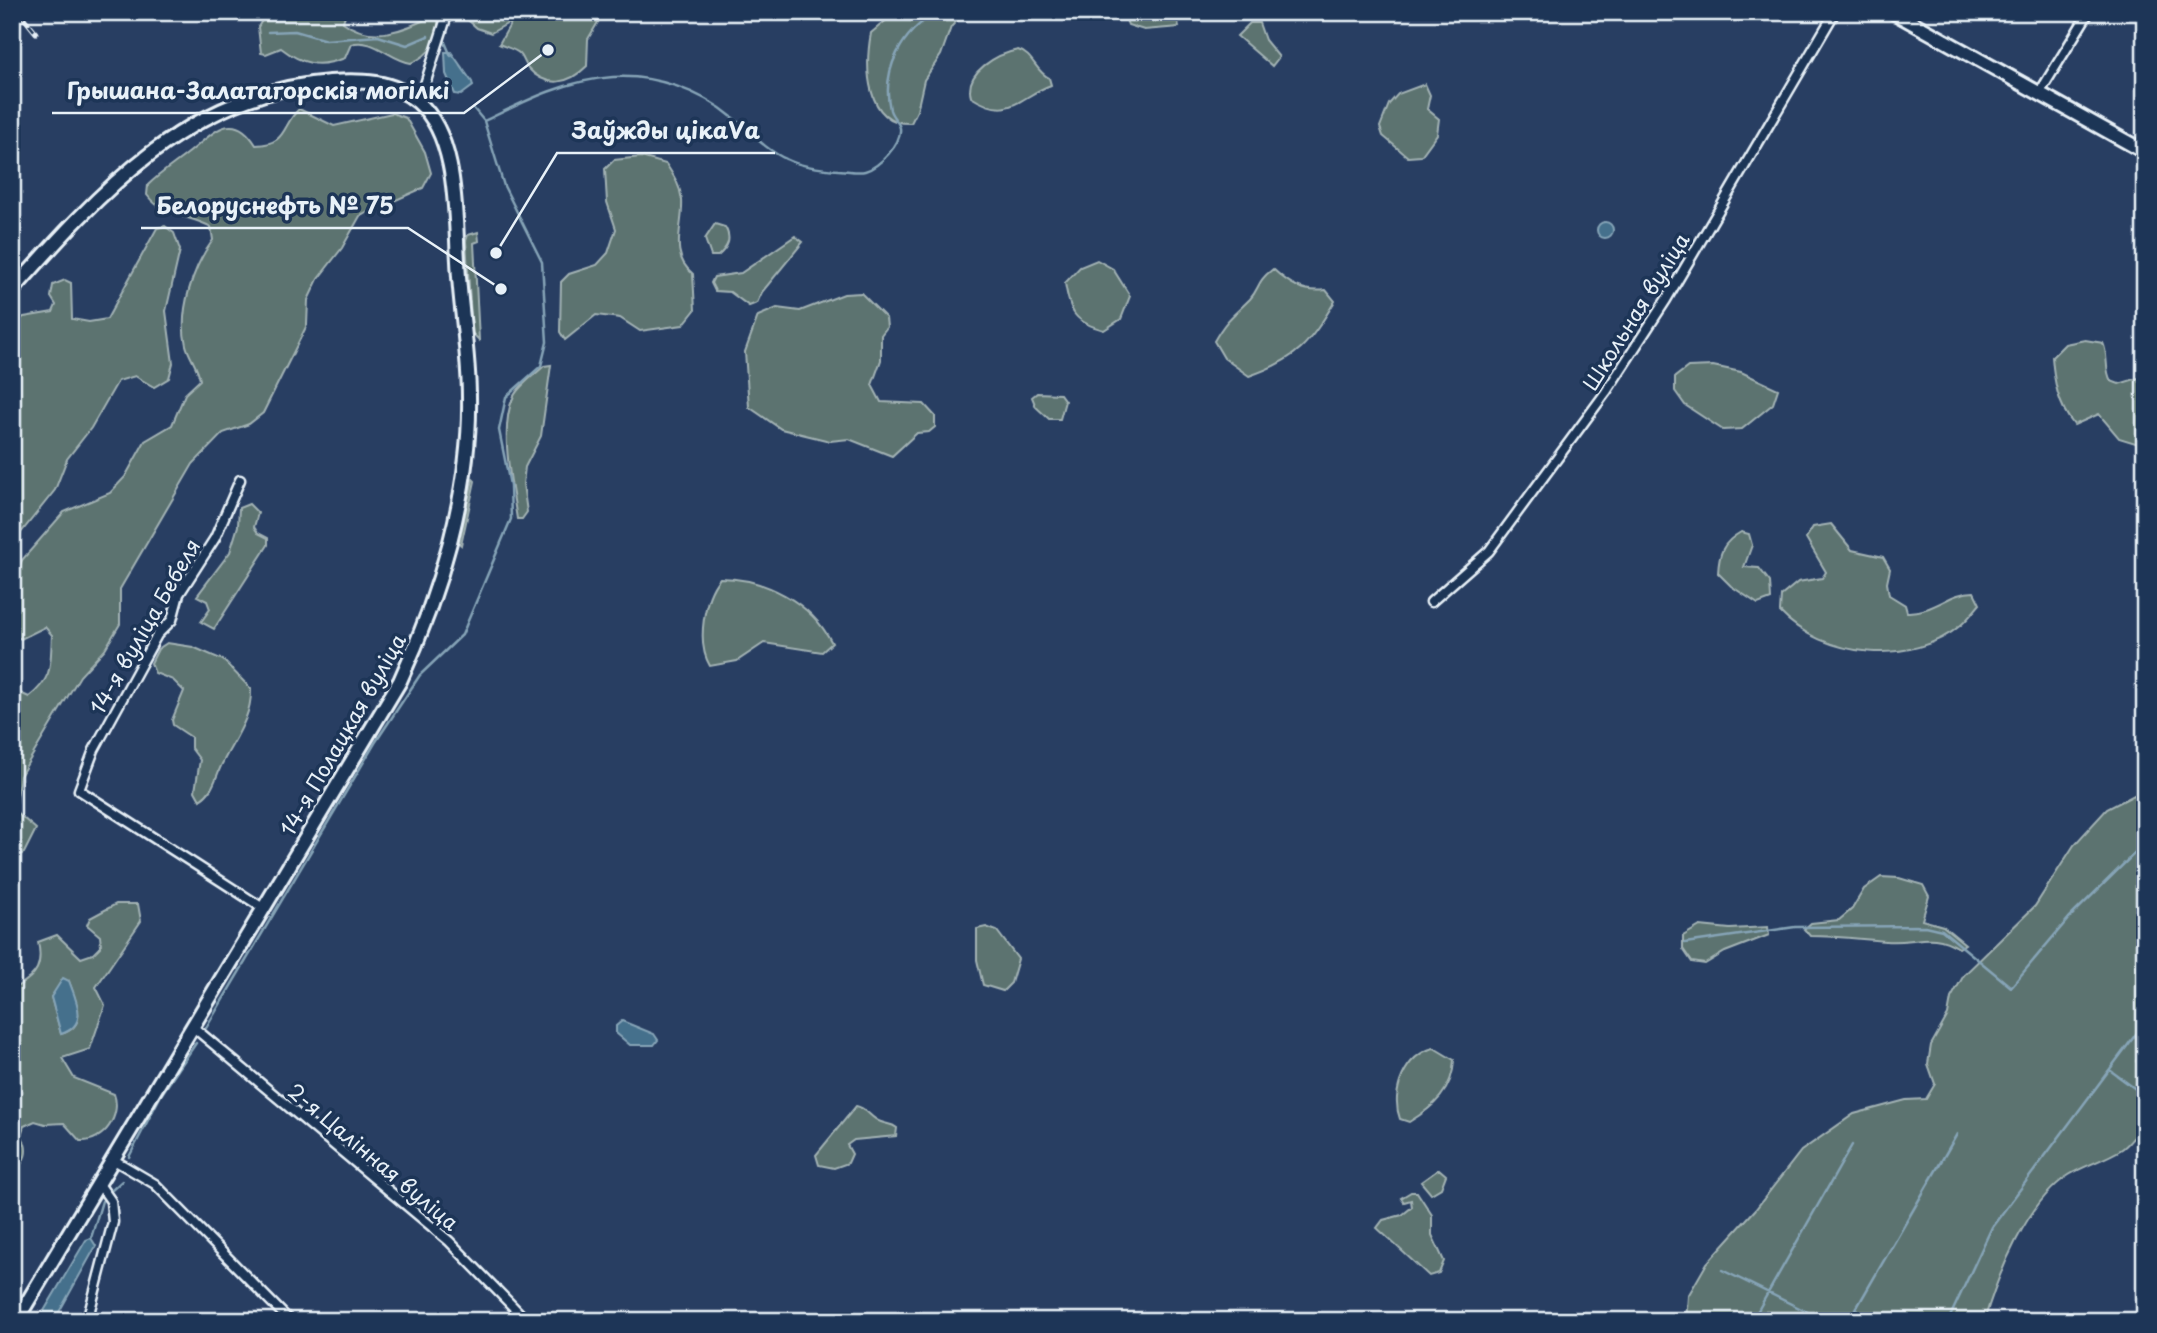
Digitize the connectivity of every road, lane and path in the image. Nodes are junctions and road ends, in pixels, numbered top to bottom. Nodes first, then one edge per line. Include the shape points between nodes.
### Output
1 (447, 12) edge
2 (1835, 12) edge
3 (1893, 12) edge
4 (2089, 12) edge
5 (2040, 92) junction
6 (419, 103) junction
7 (2145, 152) edge
8 (12, 291) edge
9 (240, 480) dead end
10 (1431, 602) dead end
11 (263, 908) junction
12 (192, 1026) junction
13 (114, 1160) junction
14 (99, 1184) junction
15 (16, 1321) edge
16 (87, 1321) edge
17 (290, 1321) edge
18 (527, 1321) edge

1 - 6 street
2 - 10 street, Школьная вуліца via 1666,300 1606,392 1489,551
3 - 5 main road
4 - 5 street
5 - 7 main road
6 - 8 main road via 392,87 346,81 300,84 218,110 121,175
6 - 11 main road, 14-я Полацкая вуліца via 439,133 454,193 469,397 455,510 420,637 400,681
9 - 11 street, 14-я вуліца Бебеля via 215,538 180,594 172,620 157,635 94,750 79,790
11 - 12 main road, 14-я Полацкая вуліца
12 - 13 main road, 14-я Полацкая вуліца
12 - 18 street, 2-я Цалінная вуліца via 449,1241
13 - 14 main road, 14-я Полацкая вуліца
13 - 17 street via 155,1184
14 - 15 main road, 14-я Полацкая вуліца
14 - 16 street via 110,1201 113,1222

